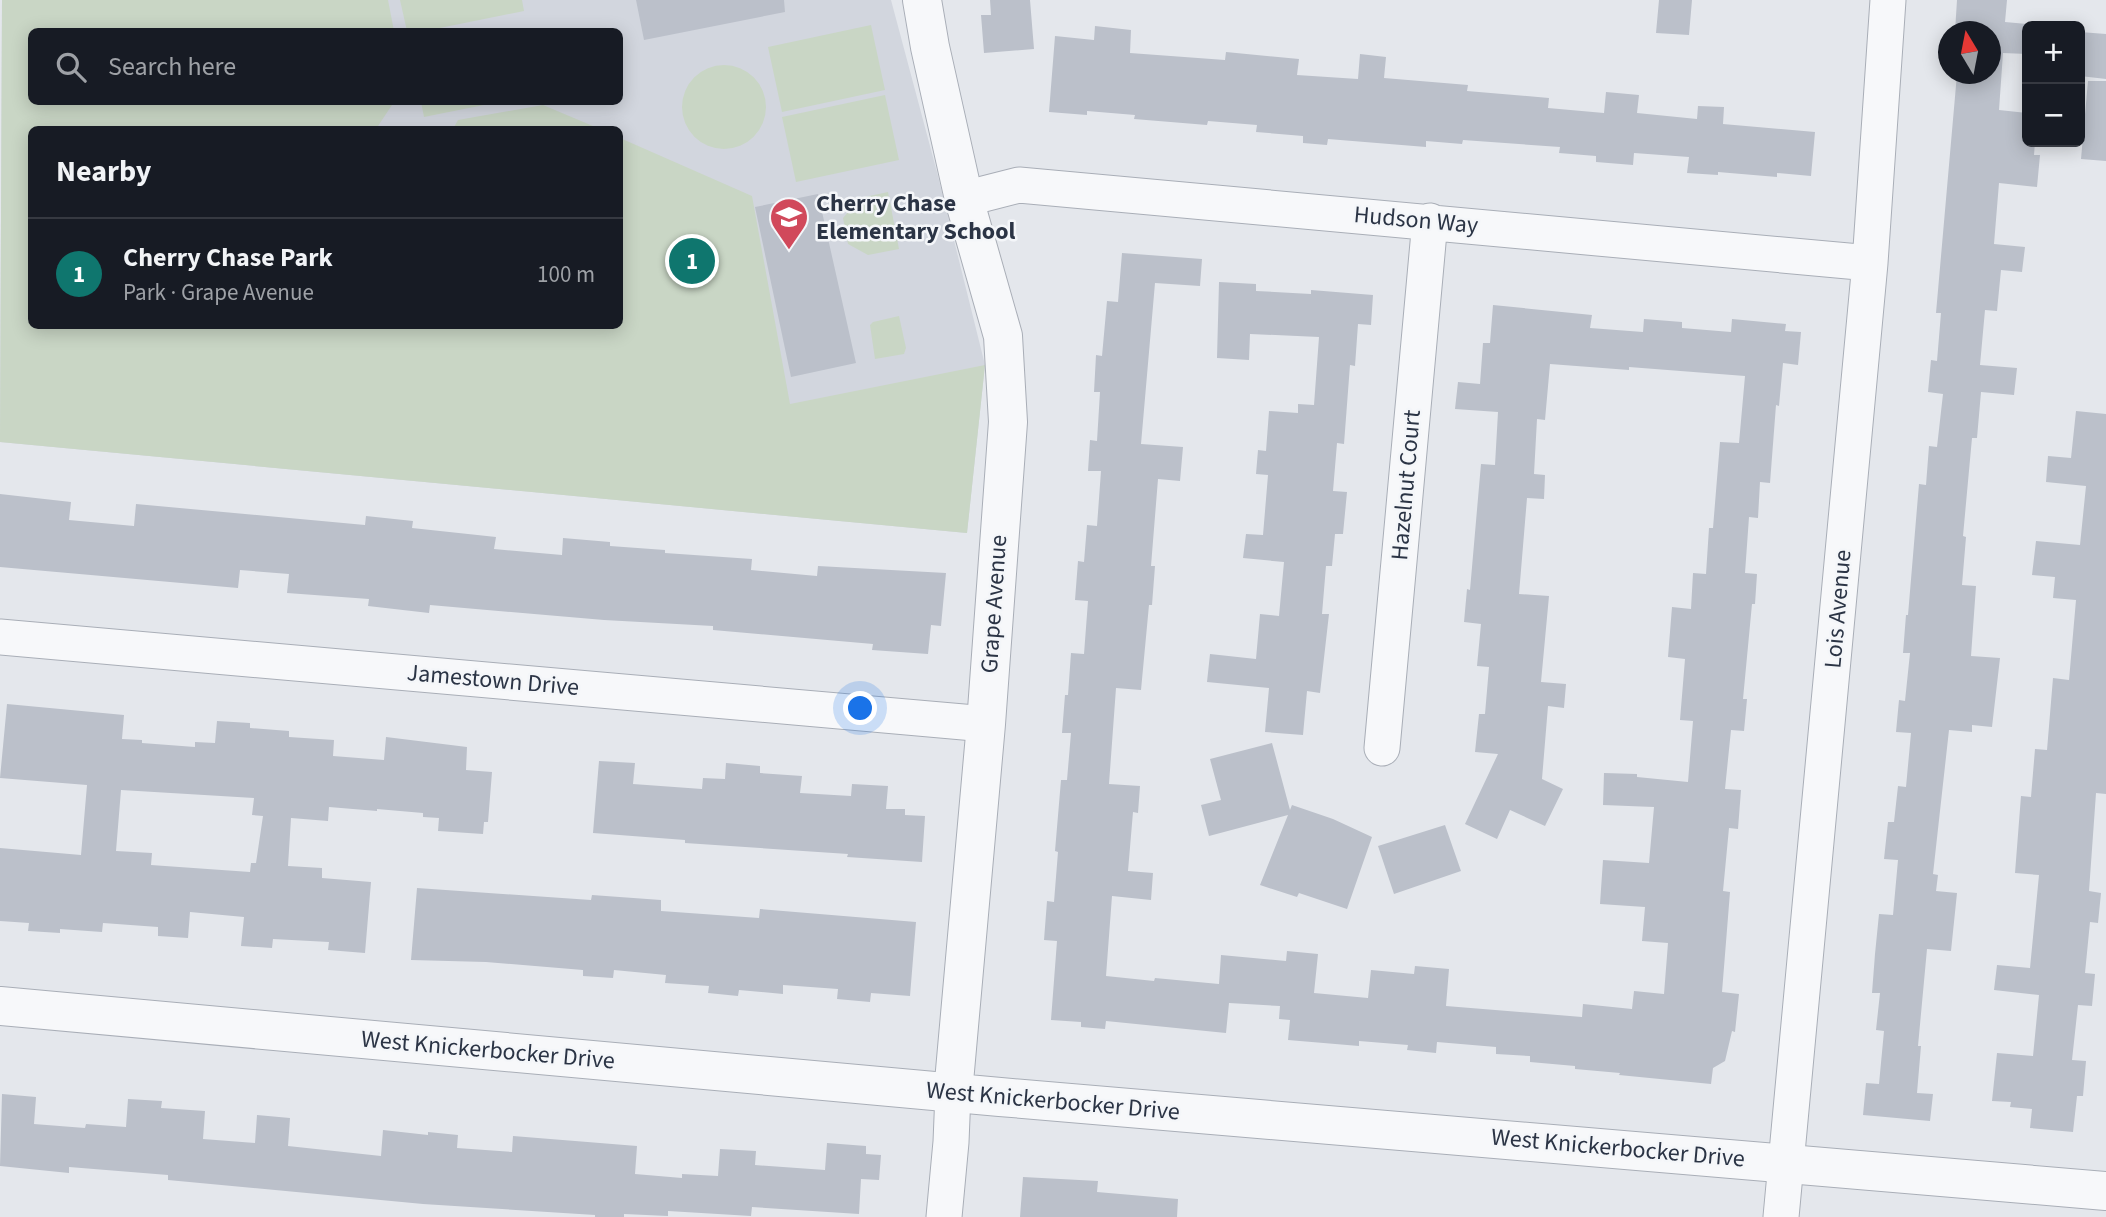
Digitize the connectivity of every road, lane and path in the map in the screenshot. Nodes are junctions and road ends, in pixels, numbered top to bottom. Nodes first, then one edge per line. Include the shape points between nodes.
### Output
1 (922, 0) edge
2 (1888, 0) edge
3 (964, 199) junction
4 (1430, 221) junction
5 (1870, 263) junction
6 (0, 637) edge
7 (986, 724) junction
8 (1382, 748) dead end
9 (0, 1006) edge
10 (953, 1093) junction
11 (1786, 1162) junction
12 (2106, 1191) edge
13 (944, 1217) edge
14 (1781, 1217) edge

1 - 3 street, Grape Avenue
2 - 5 street, Lois Avenue
3 - 4 street, Hudson Way via 1019,185
3 - 7 street, Grape Avenue via 1003,336 1008,422
4 - 5 street, Hudson Way
4 - 8 street, Hazelnut Court
5 - 11 street, Lois Avenue
6 - 7 street, Jamestown Drive
7 - 10 street, Grape Avenue
9 - 10 street, West Knickerbocker Drive
10 - 11 street, West Knickerbocker Drive
10 - 13 street, Grape Avenue
11 - 12 street, West Knickerbocker Drive
11 - 14 street, Lois Avenue

